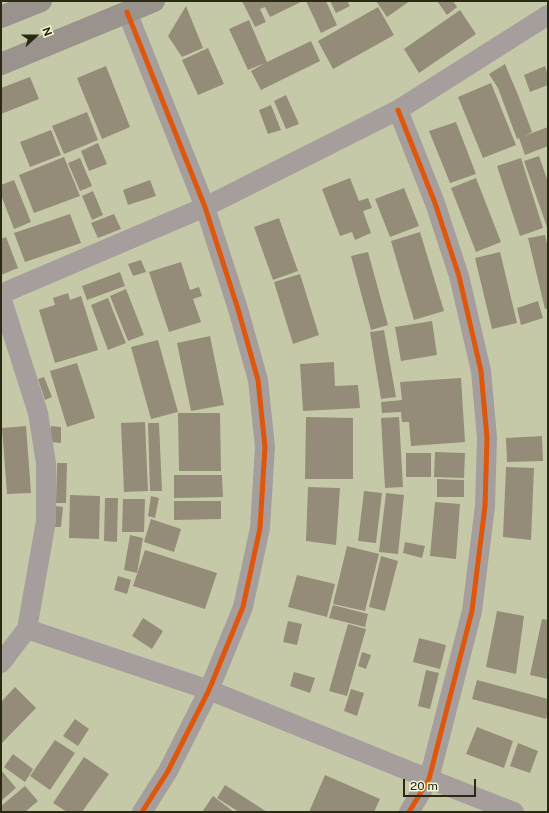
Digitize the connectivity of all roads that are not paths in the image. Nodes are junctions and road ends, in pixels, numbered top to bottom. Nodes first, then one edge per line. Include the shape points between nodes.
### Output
1 (41, 1) edge
2 (154, 1) edge
3 (127, 12) junction
4 (548, 15) edge
5 (1, 18) edge
6 (1, 64) edge
7 (398, 110) junction
8 (205, 207) junction
9 (1, 294) edge
10 (1, 297) edge
11 (26, 629) junction
12 (1, 663) edge
13 (209, 690) junction
14 (429, 779) junction
15 (142, 812) edge
16 (409, 812) edge
17 (514, 812) edge

1 - 5 highway
2 - 3 highway
3 - 6 highway
3 - 8 street
4 - 7 street
7 - 8 street
7 - 14 street via 435,203 459,276 481,371 487,438 485,506 472,611
8 - 9 street
8 - 13 street via 258,380 265,447 260,528 243,607
10 - 11 street via 38,413 46,463 46,521
11 - 12 street
11 - 13 street
13 - 14 street
13 - 15 street via 168,771
14 - 16 street
14 - 17 street

